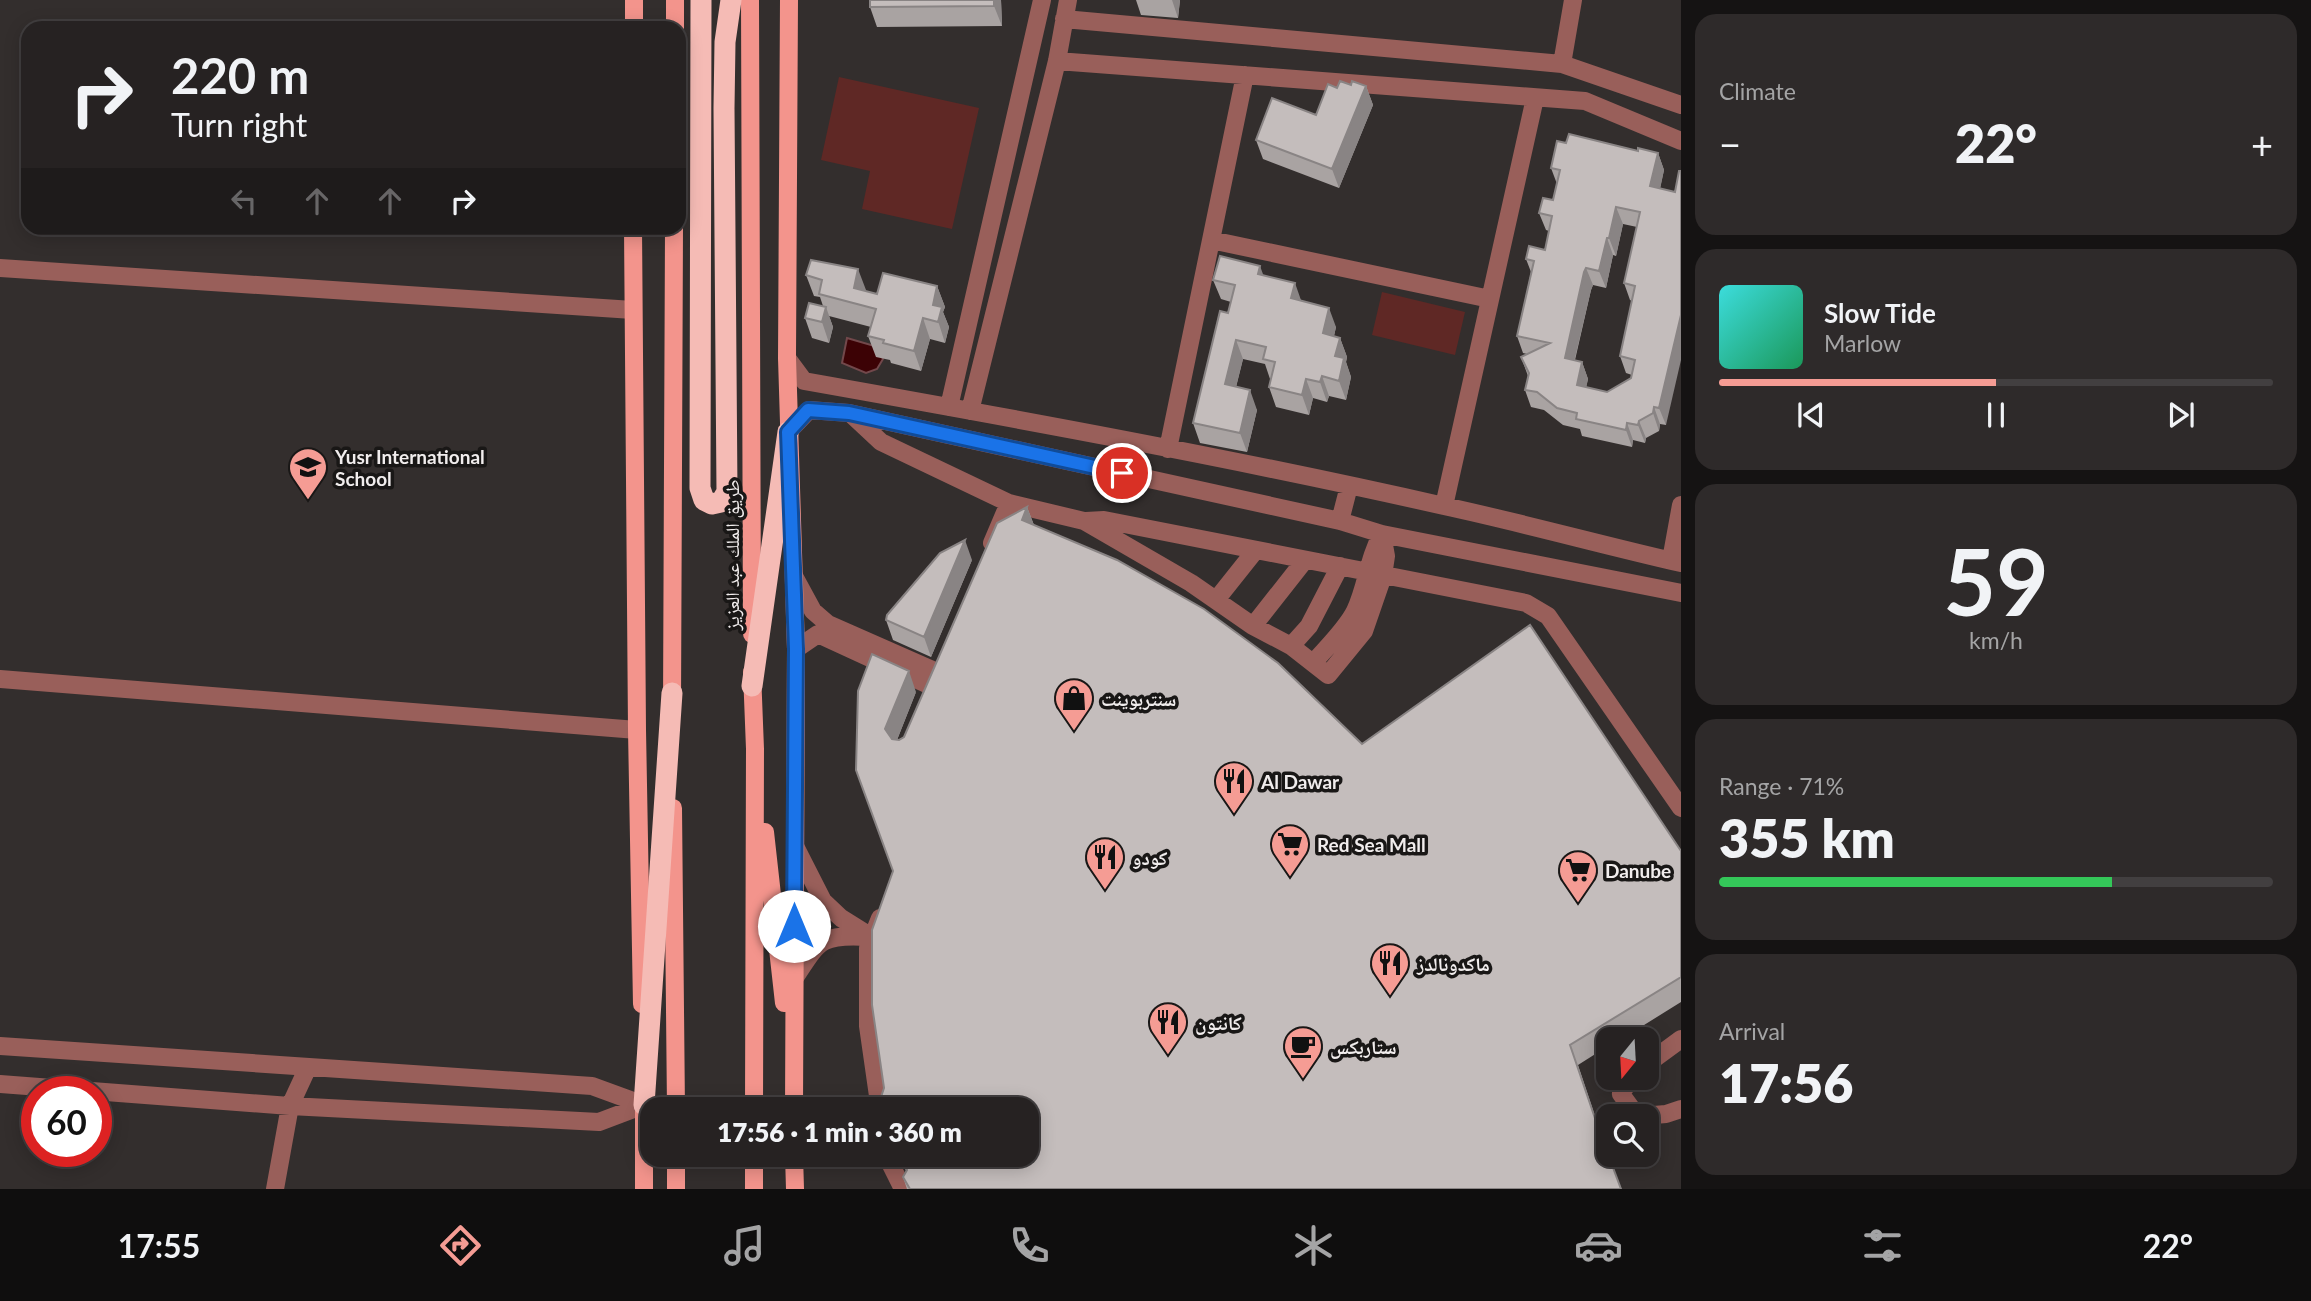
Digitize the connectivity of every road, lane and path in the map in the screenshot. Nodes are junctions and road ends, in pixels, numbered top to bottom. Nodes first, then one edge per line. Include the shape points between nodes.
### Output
1 (634, 0) edge
2 (676, 0) edge
3 (701, 0) edge
4 (731, 0) edge
5 (750, 0) edge
6 (789, 0) edge
7 (1042, 0) edge
8 (1068, 0) edge
9 (1573, 0) edge
10 (1064, 19) junction
11 (634, 21) edge
12 (675, 21) edge
13 (1057, 61) junction
14 (1562, 64) junction
15 (1245, 75) junction
16 (1535, 97) junction
17 (1681, 106) edge
18 (1681, 141) edge
19 (633, 235) edge
20 (674, 235) edge
21 (1211, 240) junction
22 (0, 268) edge
23 (1490, 299) junction
24 (633, 310) junction
25 (787, 358) junction
26 (949, 407) junction
27 (970, 411) junction
28 (849, 413) junction
29 (788, 432) junction
30 (1168, 449) junction
31 (1349, 486) junction
32 (1009, 503) junction
33 (1681, 505) edge
34 (1444, 506) junction
35 (1084, 521) junction
36 (1340, 521) junction
37 (1382, 534) junction
38 (1255, 551) junction
39 (1305, 560) junction
40 (1676, 562) edge
41 (983, 563) edge
42 (1340, 566) junction
43 (1376, 575) junction
44 (794, 576) junction
45 (1681, 593) edge
46 (1216, 600) junction
47 (1254, 625) junction
48 (1291, 646) junction
49 (796, 649) junction
50 (944, 654) edge
51 (0, 679) edge
52 (931, 685) junction
53 (752, 687) junction
54 (672, 694) junction
55 (637, 730) junction
56 (755, 749) junction
57 (1681, 808) edge
58 (795, 846) junction
59 (885, 903) edge
60 (873, 938) junction
61 (794, 979) junction
62 (1681, 1039) edge
63 (0, 1046) edge
64 (1659, 1055) edge
65 (307, 1067) junction
66 (793, 1083) junction
67 (0, 1084) edge
68 (644, 1097) edge
69 (645, 1097) edge
70 (676, 1097) edge
71 (754, 1097) edge
72 (794, 1097) edge
73 (878, 1097) edge
74 (640, 1104) edge
75 (289, 1106) junction
76 (640, 1107) edge
77 (1681, 1109) edge
78 (1659, 1115) edge
79 (644, 1167) edge
80 (676, 1167) edge
81 (754, 1167) edge
82 (794, 1167) edge
83 (892, 1167) edge
84 (275, 1189) edge
85 (644, 1189) edge
86 (676, 1189) edge
87 (754, 1189) edge
88 (795, 1189) edge
89 (903, 1189) edge

1 - 11 main road
2 - 12 main road
3 - 4 highway via 700,488 712,504 721,502 727,492 724,108
5 - 53 main road, طريق الملك عبد العزيز
6 - 25 main road
7 - 26 street
8 - 10 street
9 - 14 street
10 - 13 street
10 - 14 street
13 - 15 street
13 - 27 street
14 - 17 street
15 - 16 street
15 - 21 street
16 - 18 street via 1585,101
16 - 23 street
19 - 24 main road
20 - 54 main road
21 - 23 street
21 - 30 street
22 - 24 street
23 - 34 street
24 - 55 main road
25 - 26 street via 804,382
25 - 29 main road
26 - 27 street
27 - 30 street
28 - 29 street via 808,410
28 - 32 street via 881,442
28 - 36 street
29 - 44 main road
29 - 53 highway
30 - 31 street
31 - 34 street
31 - 36 street
32 - 35 street
32 - 41 street
33 - 40 street
34 - 40 street
35 - 38 street via 1104,520
35 - 46 street
36 - 37 street
37 - 43 street via 1372,550
37 - 45 street
38 - 39 street
38 - 46 street
39 - 42 street
39 - 47 street
42 - 43 street
42 - 48 street via 1309,626
43 - 48 street via 1354,613 1314,662
43 - 57 street via 1526,603 1548,616
44 - 49 main road
44 - 52 street via 813,611 828,624
46 - 47 street
47 - 48 street
49 - 52 street via 818,634
49 - 58 main road
50 - 52 street
51 - 55 street
53 - 56 main road, طريق الملك عبد العزيز
54 - 69 highway
54 - 70 main road
55 - 68 main road
56 - 66 main road
56 - 71 main road, طريق الملك عبد العزيز
58 - 60 street via 823,901
58 - 61 main road
59 - 60 street
60 - 61 street via 842,935 818,944
60 - 73 street via 868,948 868,1026
61 - 66 main road
62 - 64 street
63 - 65 street
65 - 74 street via 592,1086
65 - 75 street
66 - 72 main road
67 - 75 street
75 - 76 street via 599,1122
75 - 84 street
77 - 78 street
79 - 85 main road
80 - 86 main road
81 - 87 main road
82 - 88 main road
83 - 89 street

